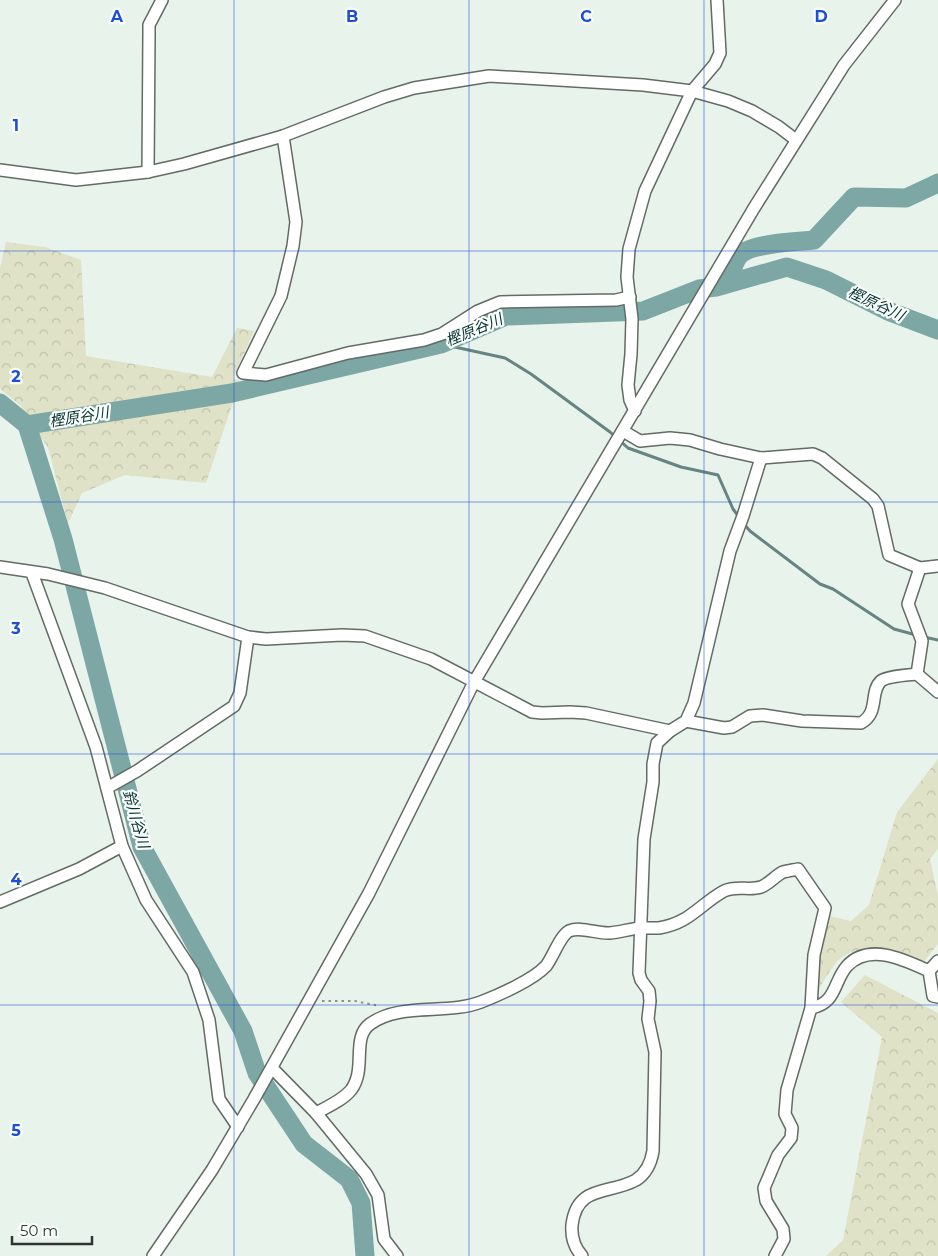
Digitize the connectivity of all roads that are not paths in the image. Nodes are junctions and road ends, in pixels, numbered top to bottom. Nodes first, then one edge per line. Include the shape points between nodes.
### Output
1 (162, 0) edge
2 (717, 0) edge
3 (895, 0) edge
4 (692, 91) junction
5 (283, 136) junction
6 (796, 140) junction
7 (0, 170) edge
8 (148, 172) junction
9 (630, 299) junction
10 (635, 411) junction
11 (620, 437) junction
12 (761, 458) junction
13 (938, 566) edge
14 (0, 567) edge
15 (920, 568) junction
16 (32, 573) junction
17 (248, 637) junction
18 (917, 674) junction
19 (474, 682) junction
20 (938, 692) edge
21 (686, 721) junction
22 (670, 732) junction
23 (111, 786) junction
24 (122, 846) junction
25 (0, 902) edge
26 (640, 928) junction
27 (938, 961) edge
28 (929, 971) junction
29 (938, 997) edge
30 (811, 1008) junction
31 (270, 1070) junction
32 (316, 1113) junction
33 (238, 1127) junction
34 (153, 1256) edge
35 (397, 1256) edge
36 (582, 1256) edge
37 (775, 1256) edge

1 - 8 street via 148,33
2 - 4 street via 720,53
3 - 6 street via 844,65
4 - 5 street via 488,76 384,97
4 - 6 street via 752,110
4 - 9 street via 645,191 629,249 627,277
5 - 8 street
5 - 9 street via 296,222 293,246 281,296 243,373 266,375 348,353 424,340 442,334 500,302
6 - 10 street
7 - 8 street via 76,180
9 - 10 street via 628,385
10 - 11 street
11 - 12 street via 640,441 690,440
11 - 19 street
12 - 15 street via 813,454 822,458 878,506 889,555
12 - 21 street via 730,551 694,703
13 - 15 street
14 - 16 street
15 - 18 street via 908,604 921,637
16 - 17 street via 105,588
16 - 23 street
17 - 19 street via 366,636 431,659
17 - 23 street via 240,694 234,706
18 - 20 street
18 - 21 street via 881,681 872,712 861,723 802,721 763,715 750,716 724,728
19 - 22 street via 532,712 586,714
19 - 31 street via 369,893
21 - 22 street
22 - 26 street via 657,743 653,764 644,839
23 - 24 street
24 - 25 street via 79,869
24 - 33 street via 146,900 193,972 208,1020 220,1099
26 - 30 street via 676,924 733,887 760,887 783,872 798,869 826,908 814,955
26 - 32 street via 609,933 570,931 538,973 480,1003 402,1012 369,1024 362,1032 358,1074 351,1090
26 - 36 street via 639,973 649,991 648,1020 655,1052 651,1163 636,1180 590,1195 579,1203 572,1238 575,1249
27 - 28 street
28 - 29 street via 933,996
28 - 30 street via 886,955 871,953 846,966 826,1003
30 - 37 street via 787,1090 785,1114 792,1128 791,1138 778,1155 764,1188 766,1201 783,1229 784,1239
31 - 32 street
31 - 33 street
32 - 35 street via 366,1174 378,1195 384,1239
33 - 34 street

